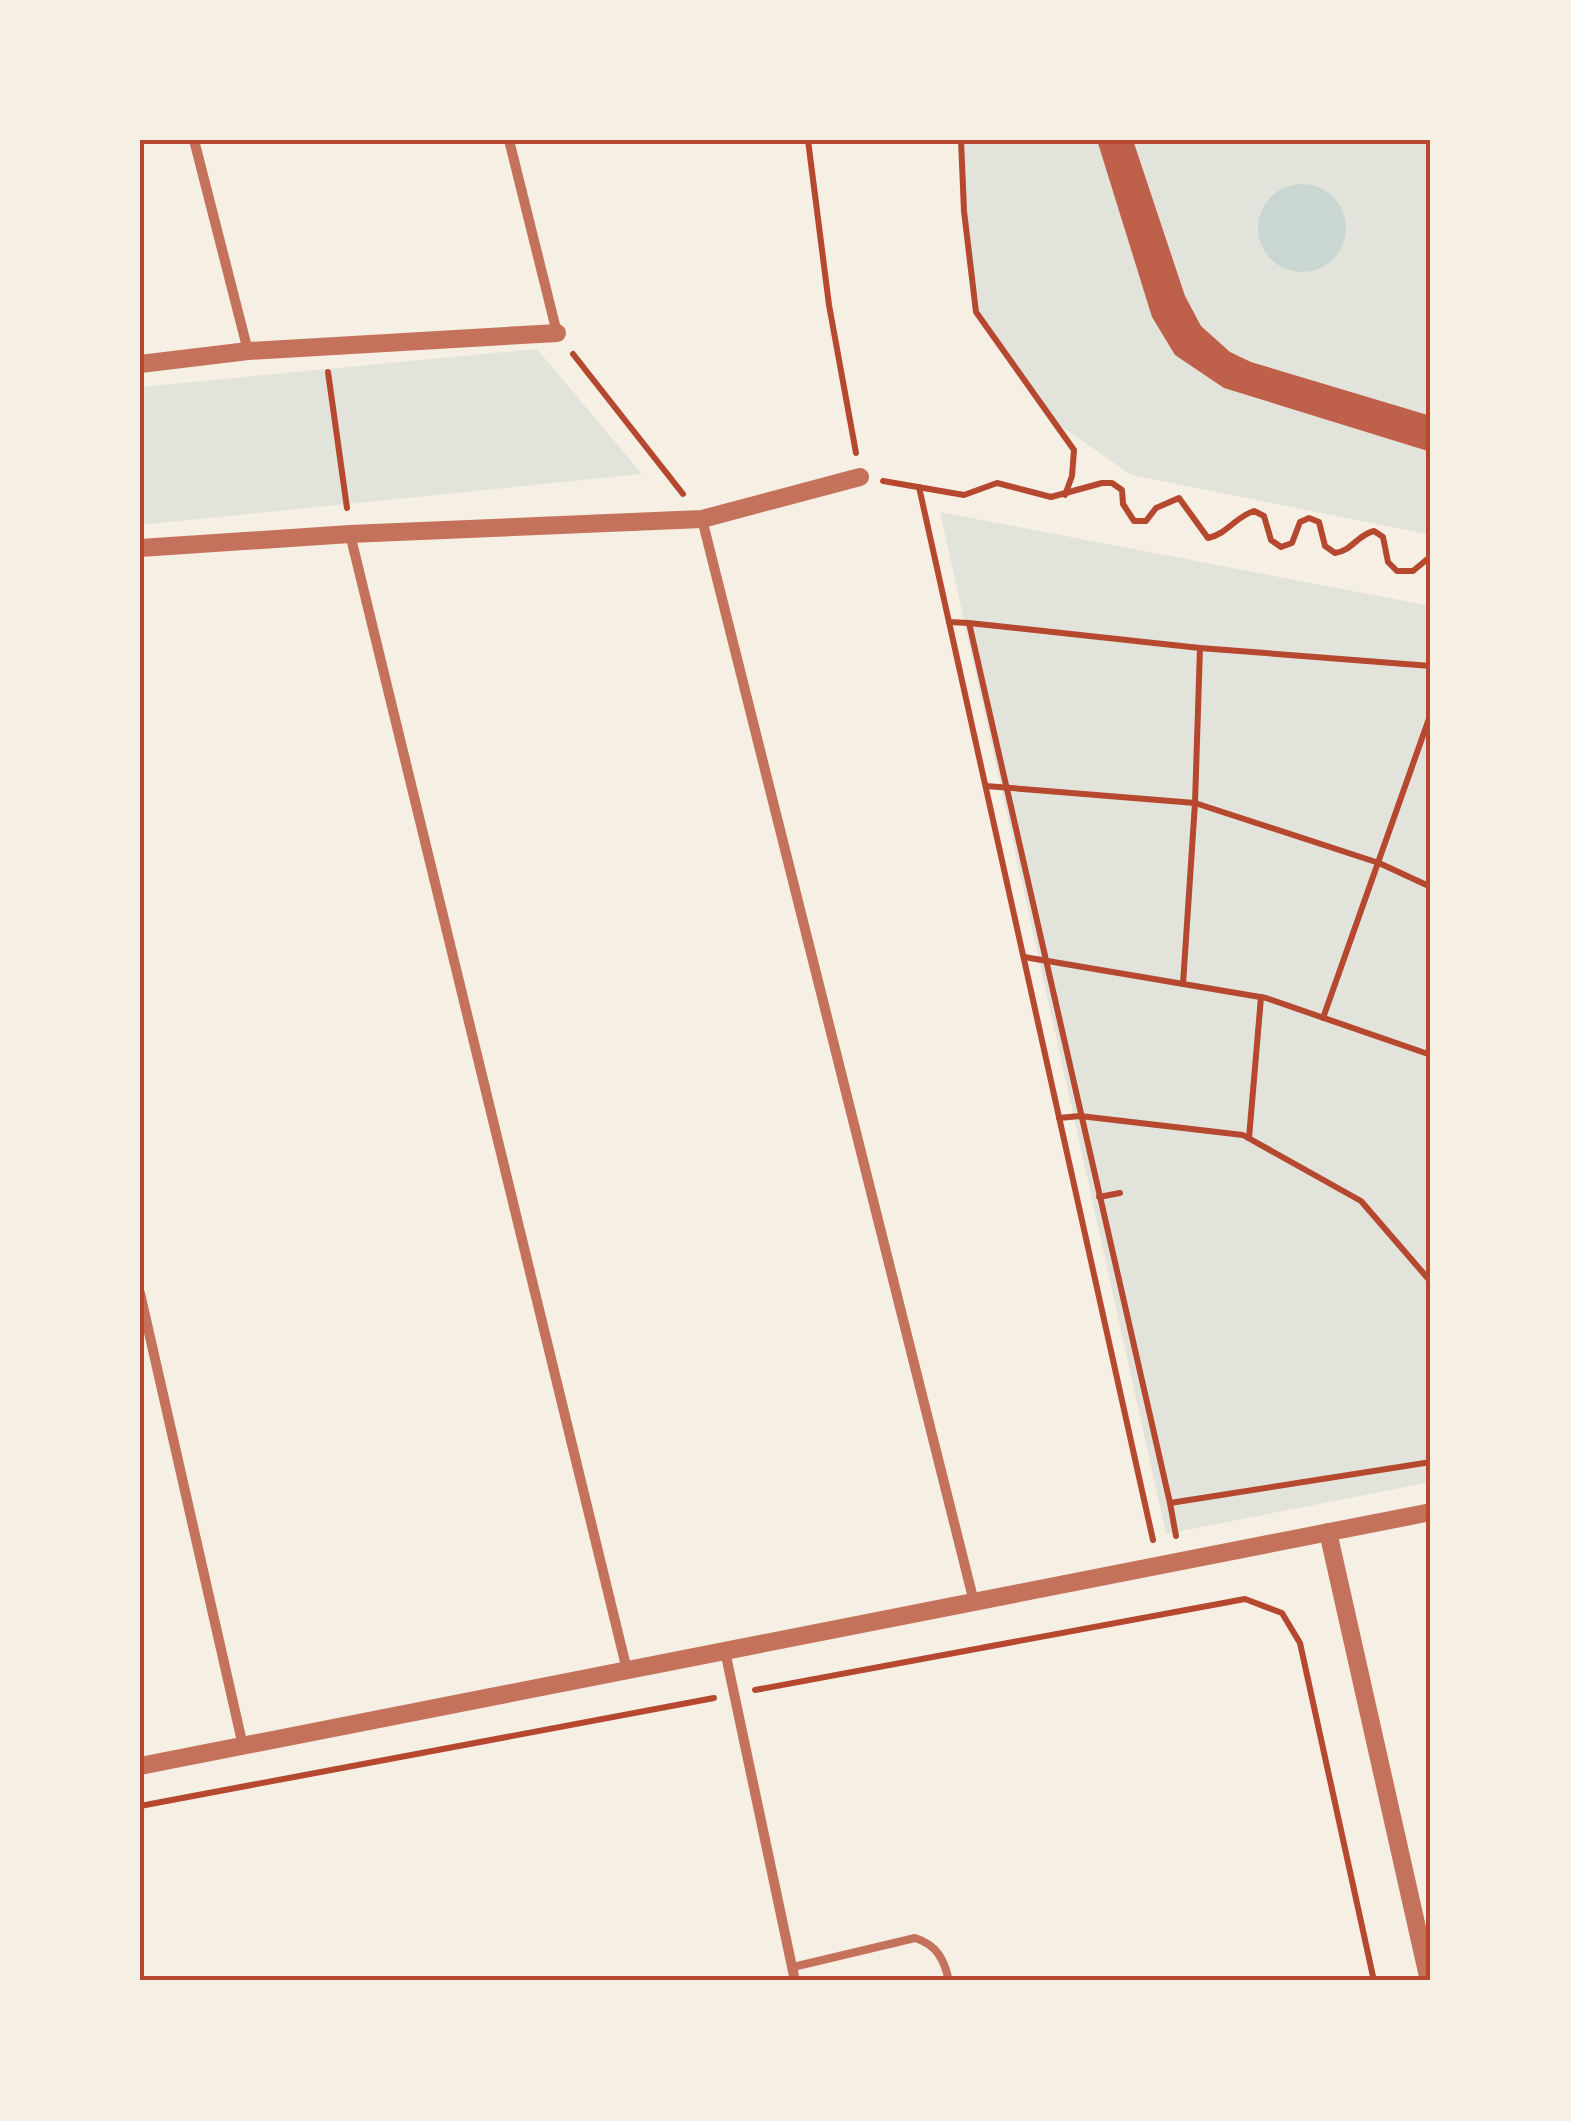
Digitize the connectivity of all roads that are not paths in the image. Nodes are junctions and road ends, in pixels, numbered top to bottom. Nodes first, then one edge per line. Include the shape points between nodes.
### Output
1 (194, 140) edge
2 (509, 140) edge
3 (557, 334) joint
4 (248, 351) junction
5 (140, 364) edge
6 (860, 477) road end
7 (702, 519) junction
8 (350, 534) junction
9 (140, 548) edge
10 (140, 1293) edge
11 (1431, 1512) edge
12 (1328, 1532) junction
13 (974, 1602) junction
14 (725, 1651) junction
15 (627, 1670) junction
16 (243, 1746) junction
17 (140, 1766) edge
18 (792, 1966) junction
19 (796, 1981) edge
20 (949, 1981) edge
21 (1430, 1981) edge

1 - 4 street
2 - 3 street
3 - 4 street
4 - 5 street
6 - 7 street
7 - 8 street
7 - 13 street
8 - 9 street
8 - 15 street
10 - 16 street
11 - 12 street
12 - 13 street
12 - 21 street
13 - 14 street
14 - 15 street
14 - 18 street
15 - 16 street
16 - 17 street
18 - 19 street
18 - 20 lane via 914,1938 938,1952

